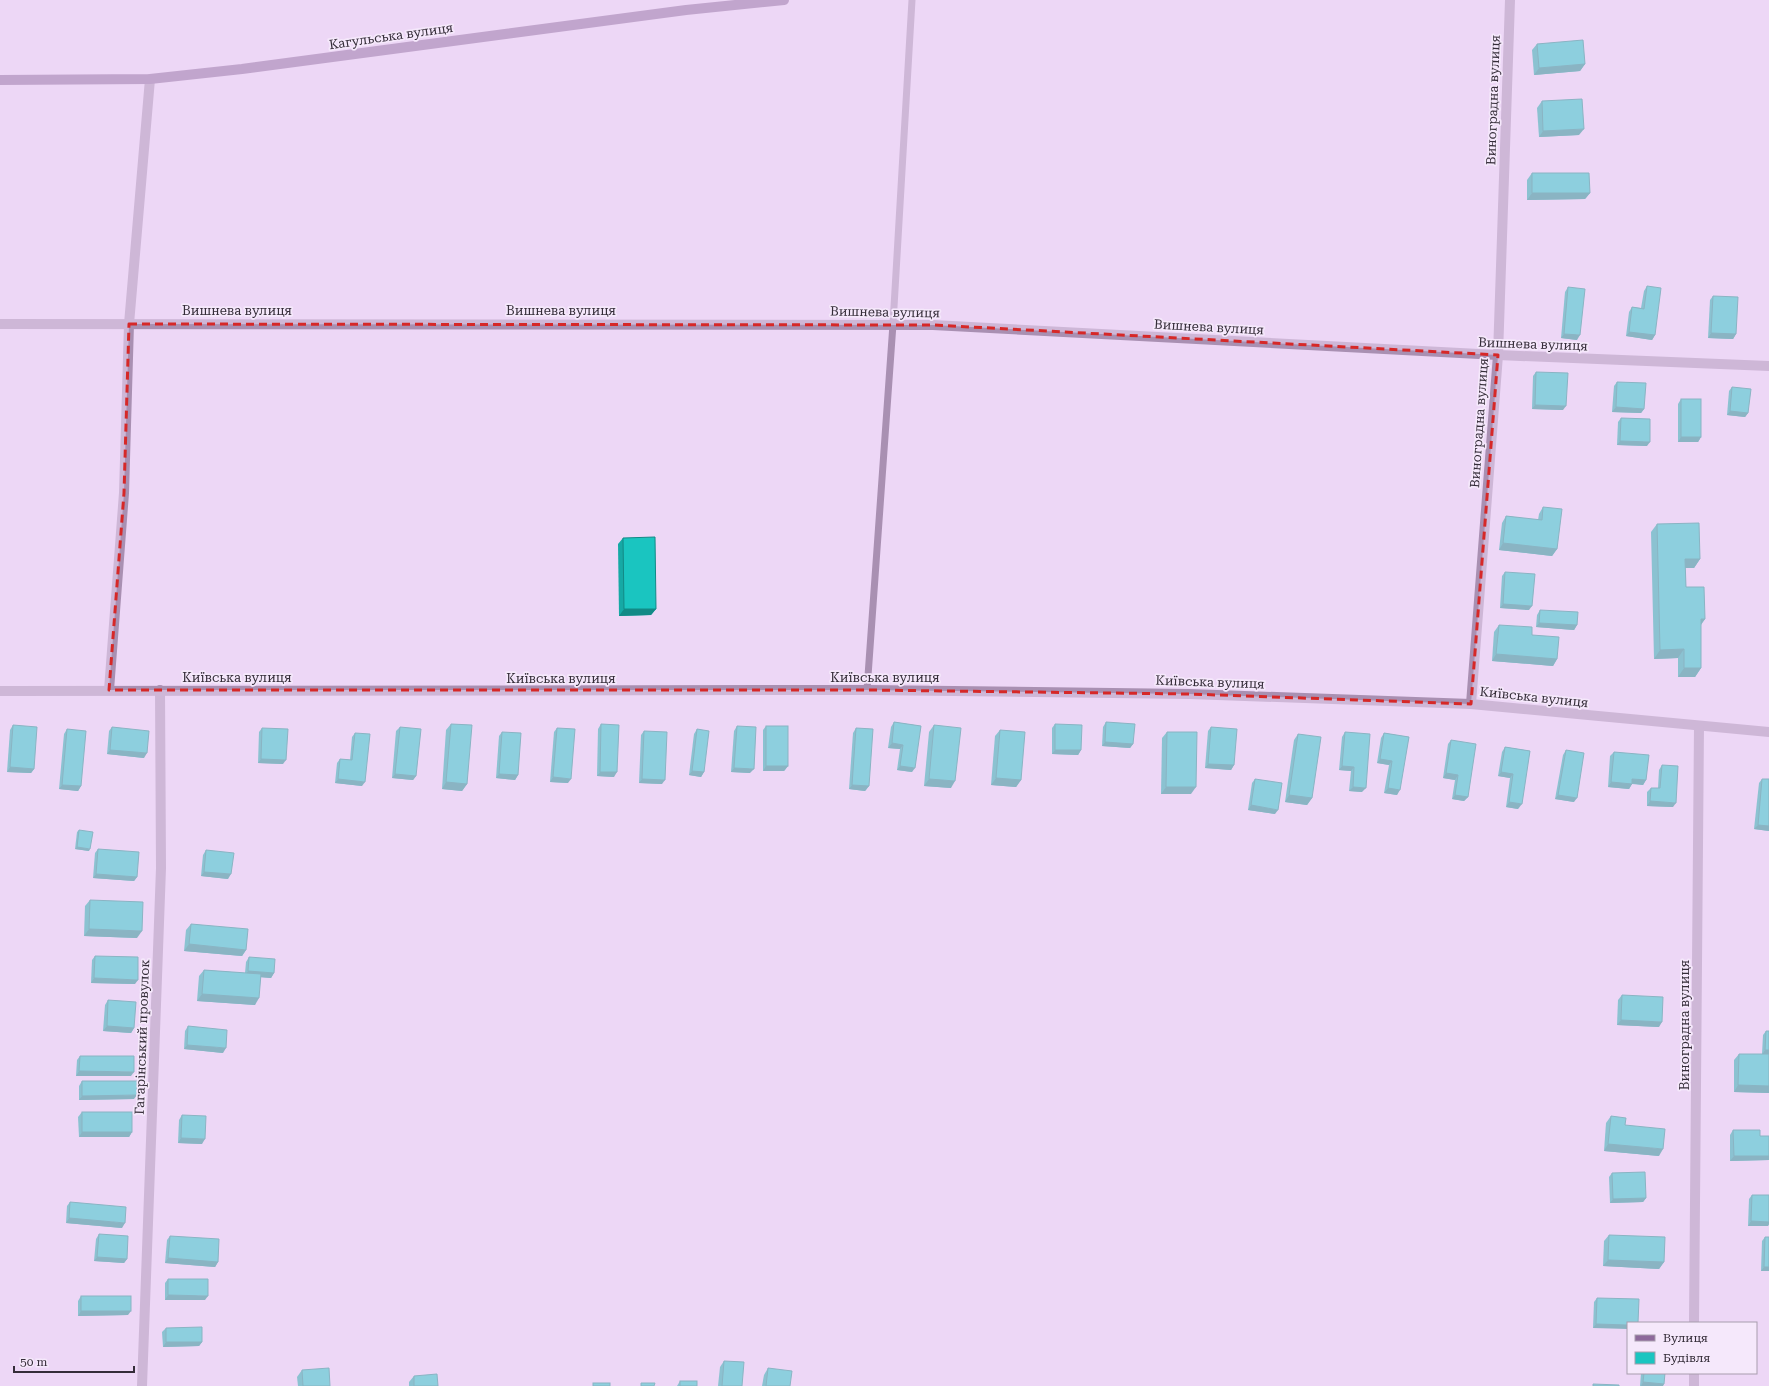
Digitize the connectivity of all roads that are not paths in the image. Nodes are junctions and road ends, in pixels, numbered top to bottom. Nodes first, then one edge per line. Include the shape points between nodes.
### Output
1 (784, 0) edge
2 (912, 0) edge
3 (1510, 0) edge
4 (150, 79) junction
5 (0, 80) edge
6 (0, 324) edge
7 (130, 324) junction
8 (892, 324) junction
9 (1498, 356) junction
10 (1769, 366) edge
11 (109, 690) junction
12 (160, 690) junction
13 (867, 690) junction
14 (0, 691) edge
15 (1471, 704) junction
16 (1699, 726) junction
17 (1769, 732) edge
18 (1694, 1322) edge
19 (1694, 1374) edge
20 (142, 1386) edge
21 (1694, 1386) edge

1 - 4 street, Кагульська вулиця via 686,10
2 - 8 lane
3 - 9 street, Виноградна вулиця
4 - 5 street, Кагульська вулиця
4 - 7 street
6 - 7 street, Вишнева вулиця
7 - 8 street, Вишнева вулиця
7 - 11 street via 124,493
8 - 9 street, Вишнева вулиця
8 - 13 lane
9 - 10 street, Вишнева вулиця
9 - 15 street, Виноградна вулиця
11 - 12 street, Київська вулиця
11 - 14 street, Київська вулиця
12 - 13 street, Київська вулиця
12 - 20 street, Гагарінський провулок via 161,868
13 - 15 street, Київська вулиця via 1190,694
15 - 16 street, Київська вулиця
16 - 17 street, Київська вулиця
16 - 18 street, Виноградна вулиця
19 - 21 street

